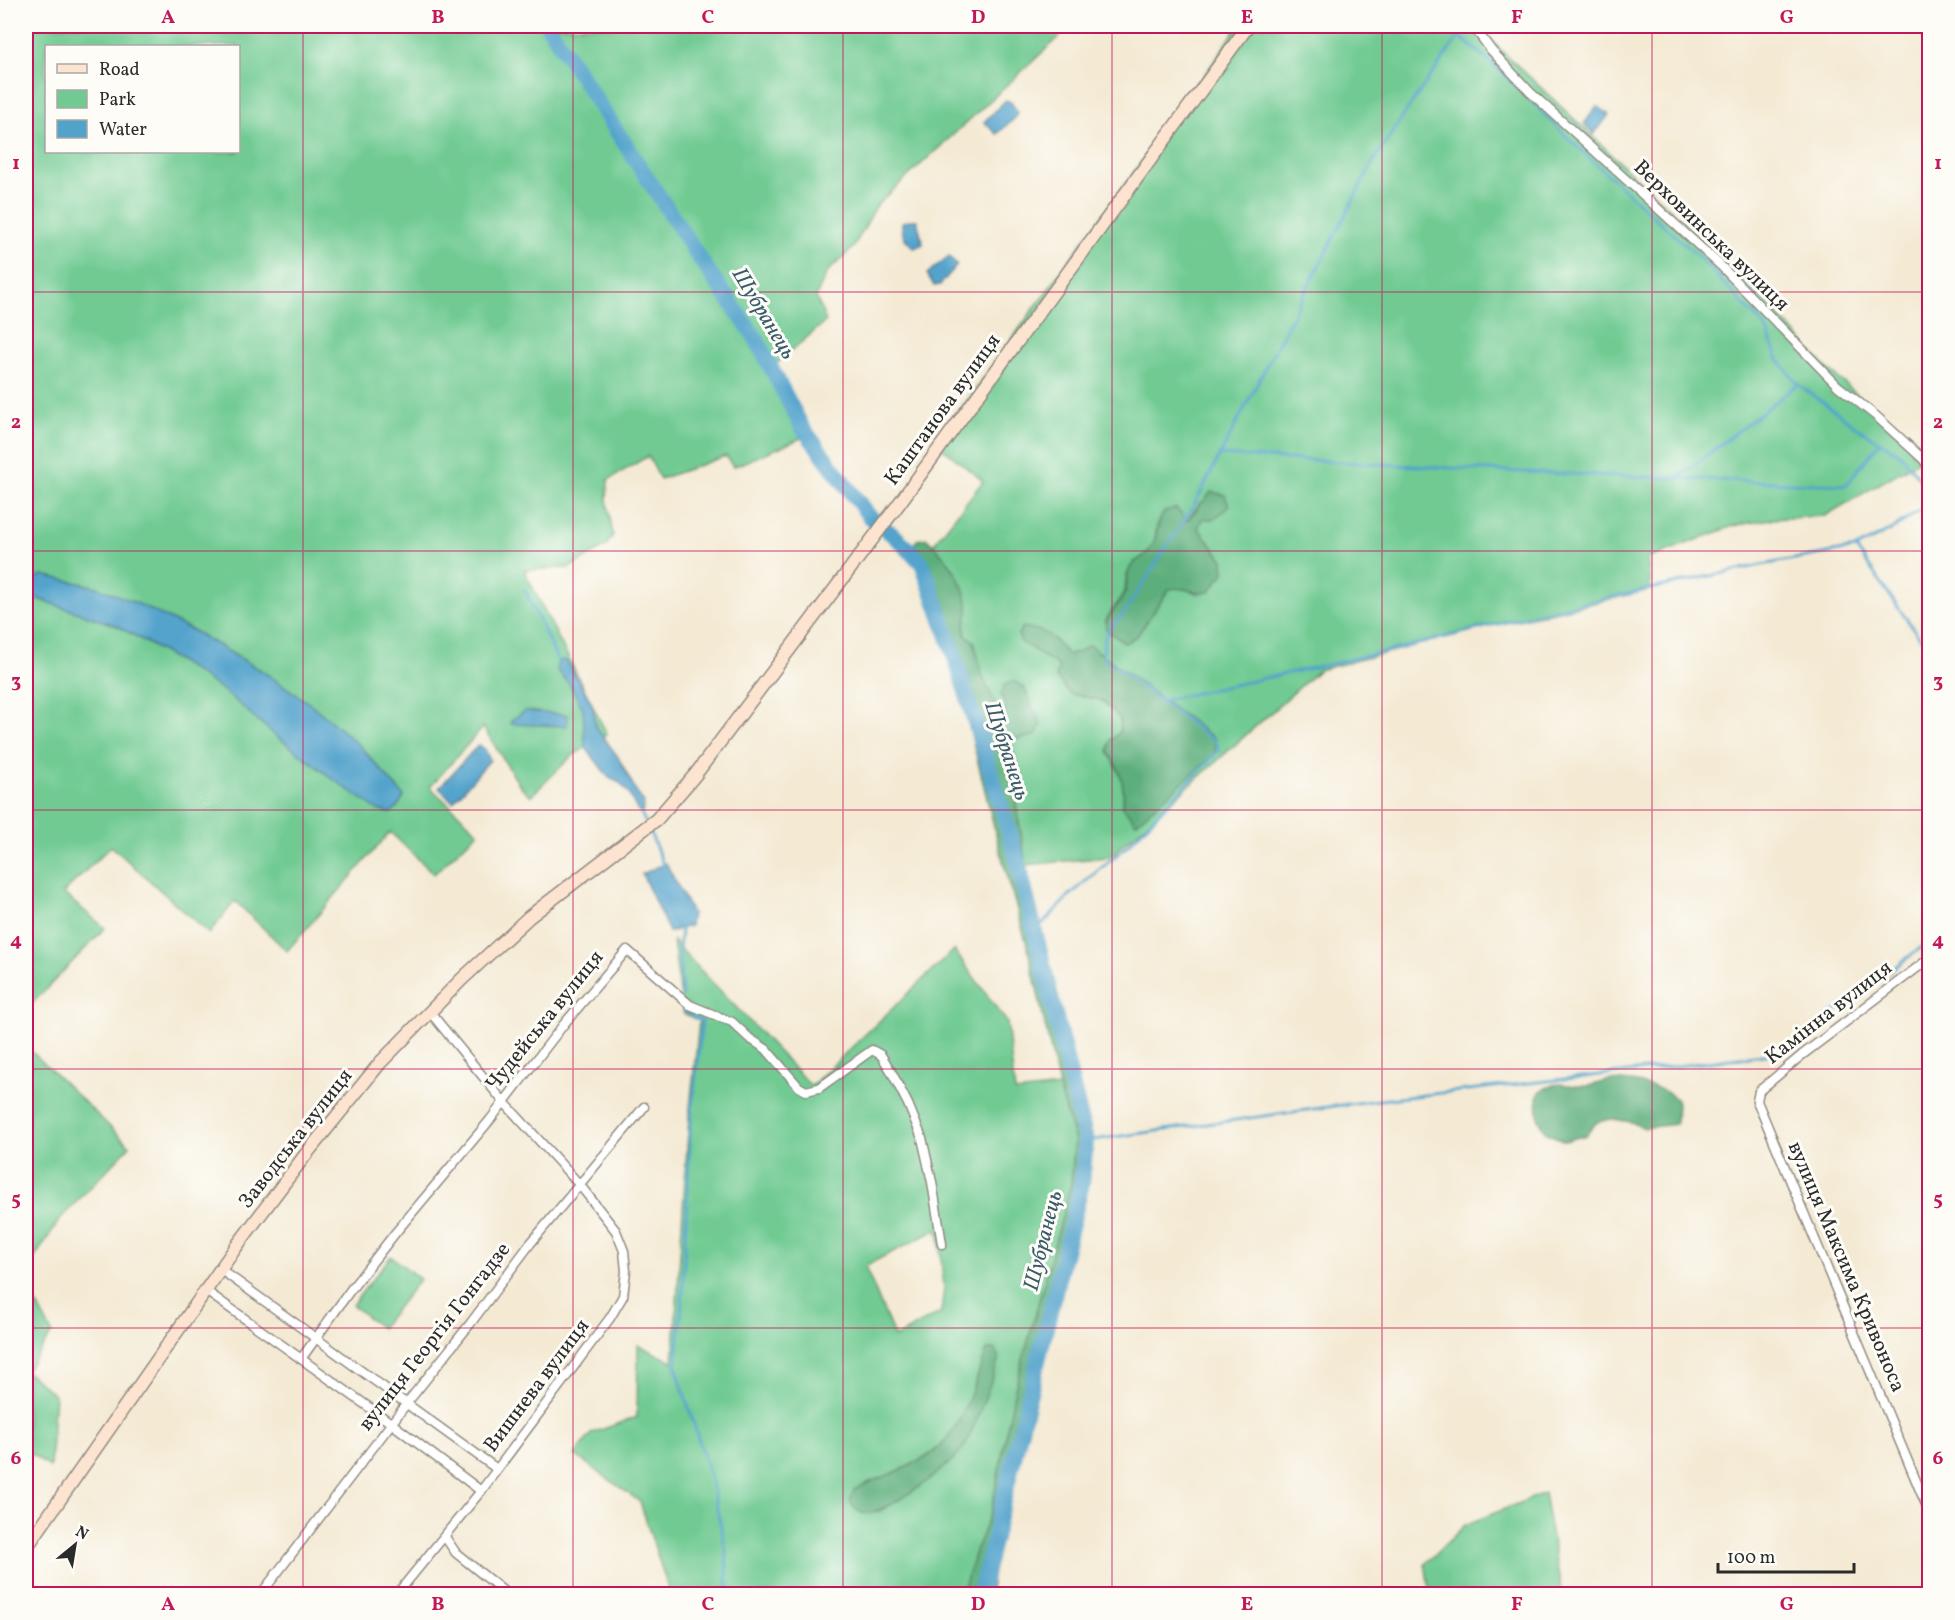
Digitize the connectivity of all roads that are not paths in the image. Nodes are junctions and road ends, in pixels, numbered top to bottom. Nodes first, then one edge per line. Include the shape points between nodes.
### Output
1 (1248, 26) edge
2 (1473, 26) edge
3 (1919, 26) edge
4 (1929, 38) edge
5 (1929, 468) edge
6 (659, 816) joint
7 (1929, 958) edge
8 (430, 1011) junction
9 (503, 1101) junction
10 (1757, 1101) joint
11 (644, 1107) dead end
12 (579, 1184) junction
13 (942, 1244) dead end
14 (220, 1269) junction
15 (206, 1291) junction
16 (315, 1338) junction
17 (301, 1359) junction
18 (407, 1402) junction
19 (392, 1423) junction
20 (497, 1469) junction
21 (481, 1491) junction
22 (1929, 1514) edge
23 (445, 1537) junction
24 (26, 1548) edge
25 (261, 1594) edge
26 (398, 1594) edge
27 (507, 1594) edge

1 - 6 main road, Каштанова вулиця via 886,521 695,776
2 - 5 street, Верховинська вулиця via 1530,92 1721,266 1830,378 1884,422
3 - 4 street
6 - 8 main road, Заводська вулиця via 529,916
7 - 10 street, Камінна вулиця via 1802,1055 1759,1091
8 - 9 street, Вишнева вулиця
8 - 14 main road, Заводська вулиця via 373,1072 303,1158
9 - 12 street, Вишнева вулиця
9 - 13 street, Чудейська вулиця via 628,950 690,1005 732,1022 766,1049 806,1091 819,1088 872,1050 881,1055 922,1138
9 - 16 street, Чудейська вулиця
10 - 22 street, вулиця Максима Кривоноса
11 - 12 street, вулиця Георгія Гонгадзе
12 - 18 street, вулиця Георгія Гонгадзе
12 - 20 street, Вишнева вулиця via 616,1231 624,1251 623,1296
14 - 15 main road, Заводська вулиця
14 - 16 street
15 - 17 street
15 - 24 main road, Заводська вулиця
16 - 17 street, Чудейська вулиця
16 - 18 street
17 - 19 street
18 - 19 street, вулиця Георгія Гонгадзе
18 - 20 street
19 - 21 street
19 - 25 street, вулиця Георгія Гонгадзе
20 - 21 street, Вишнева вулиця
21 - 23 street, Вишнева вулиця
23 - 26 street, Вишнева вулиця
23 - 27 street via 456,1553

